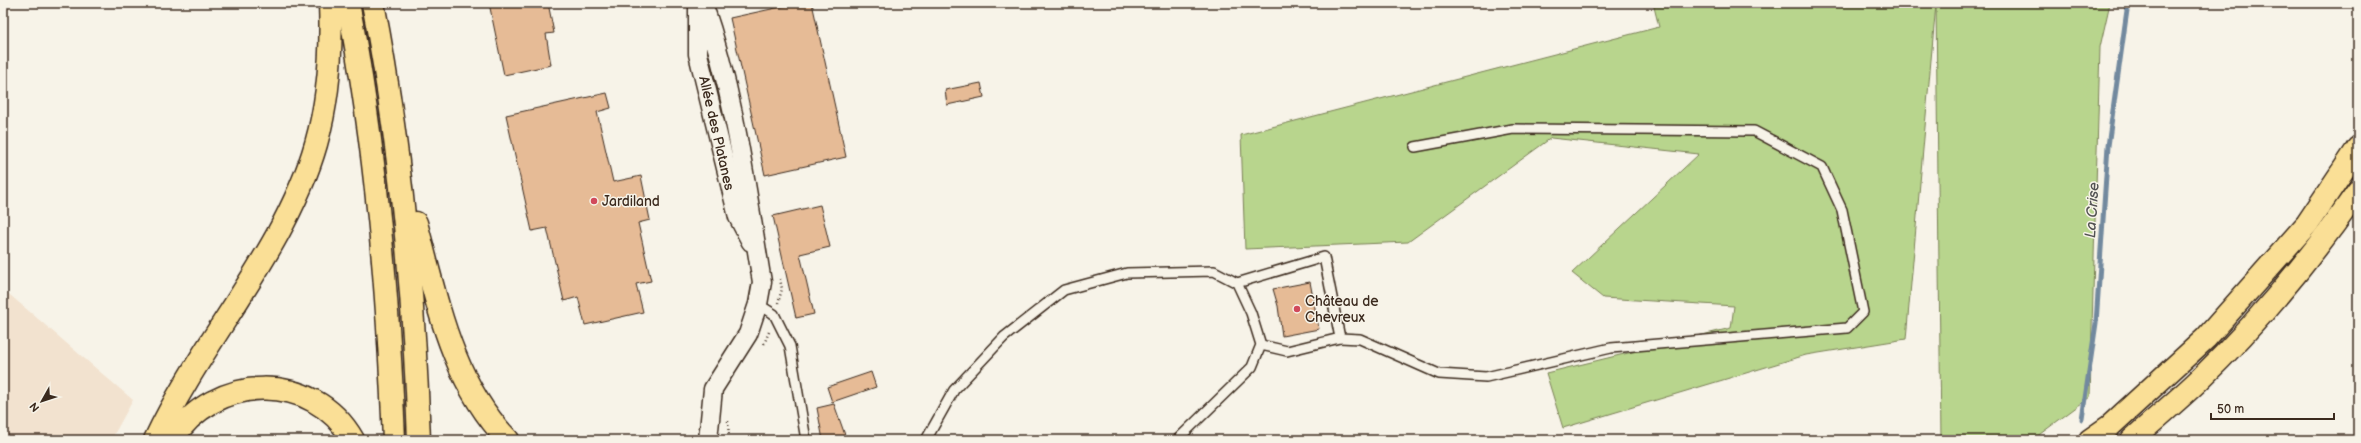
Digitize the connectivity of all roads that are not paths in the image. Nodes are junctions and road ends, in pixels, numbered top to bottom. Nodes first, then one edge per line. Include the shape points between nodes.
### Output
1 (330, 3) edge
2 (348, 3) edge
3 (373, 3) edge
4 (698, 3) edge
5 (703, 3) edge
6 (1415, 147) dead end
7 (2358, 148) edge
8 (399, 159) junction
9 (2358, 191) edge
10 (758, 257) junction
11 (1237, 283) junction
12 (758, 304) junction
13 (1340, 338) junction
14 (1261, 345) junction
15 (155, 440) edge
16 (172, 440) edge
17 (353, 440) edge
18 (394, 440) edge
19 (419, 440) edge
20 (508, 440) edge
21 (708, 440) edge
22 (806, 440) edge
23 (926, 440) edge
24 (1176, 440) edge
25 (2090, 440) edge
26 (2132, 440) edge

1 - 15 highway via 330,52 325,102 316,144 305,174 268,248 189,374
2 - 18 highway via 365,103 381,227
3 - 8 highway
4 - 10 street, Allée des Platanes via 698,54 718,142 738,217
5 - 10 street, Allée des Platanes via 719,49 739,140
6 - 13 lane via 1513,129 1754,131 1822,167 1842,210 1863,312 1847,328 1611,348 1486,377 1439,374 1360,339
7 - 25 highway via 2307,224 2206,338 2110,426
8 - 19 highway via 411,280
8 - 20 highway via 452,349 478,403
9 - 26 highway via 2329,233 2249,328 2198,381
10 - 12 street, Allée des Platanes via 762,282
11 - 13 lane via 1324,257
11 - 14 lane
11 - 23 lane via 1214,271 1127,273 1064,290 1004,337 954,390
12 - 21 street, Allée des Platanes via 748,334 713,389
12 - 22 lane via 774,314 790,346
13 - 14 lane via 1287,351
14 - 24 lane via 1252,367
16 - 17 highway via 186,422 208,404 236,392 262,388 284,391 313,401 327,409

